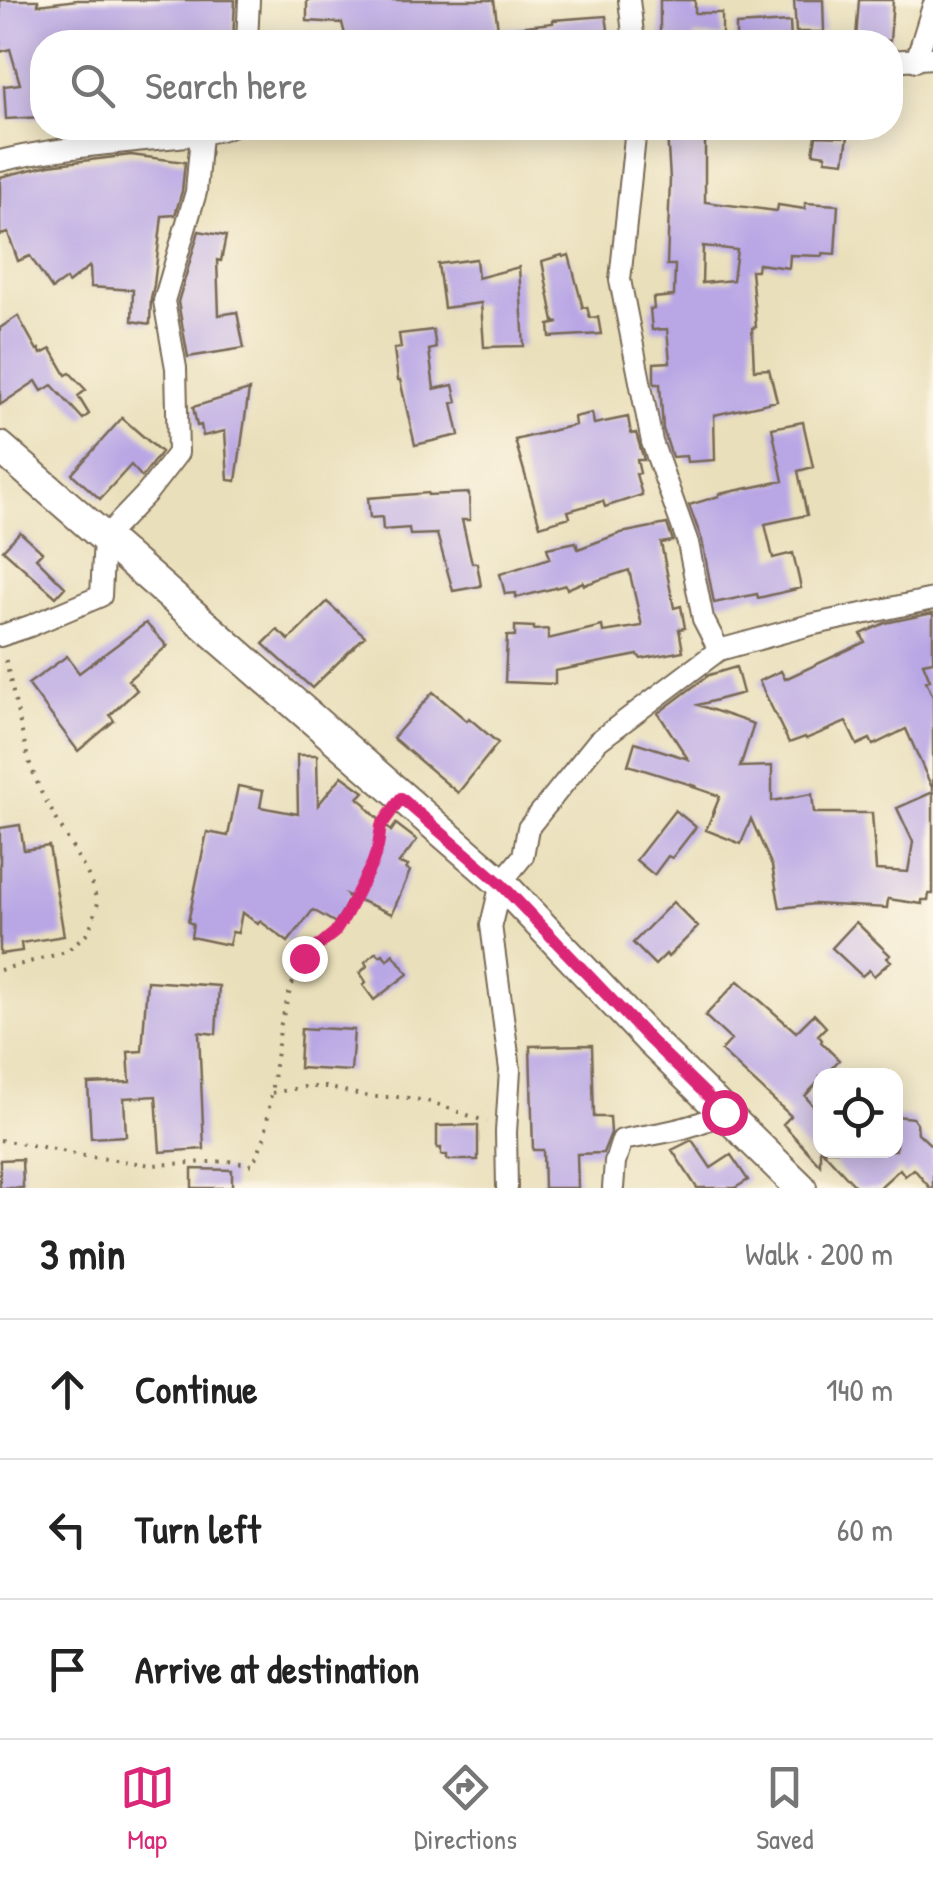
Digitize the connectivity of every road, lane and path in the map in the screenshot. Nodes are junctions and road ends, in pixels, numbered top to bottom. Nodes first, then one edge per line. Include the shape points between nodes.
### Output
1 (249, 0) edge
2 (629, 0) edge
3 (933, 6) edge
4 (248, 30) edge
5 (633, 30) edge
6 (924, 60) edge
7 (145, 140) edge
8 (201, 140) edge
9 (635, 140) edge
10 (0, 160) edge
11 (0, 447) edge
12 (104, 538) junction
13 (132, 563) junction
14 (101, 596) junction
15 (933, 599) edge
16 (2, 642) edge
17 (718, 650) junction
18 (401, 798) junction
19 (501, 884) junction
20 (0, 970) edge
21 (272, 1093) junction
22 (724, 1112) junction
23 (506, 1132) junction
24 (0, 1140) edge
25 (507, 1188) edge
26 (613, 1188) edge
27 (801, 1188) edge

1 - 4 street
2 - 5 street
3 - 6 street
7 - 10 street
8 - 12 street via 196,192 164,301 176,368 178,453
9 - 17 street via 620,280 652,442 688,543 703,620
11 - 12 main road
12 - 13 main road
12 - 14 street
13 - 14 street
13 - 18 main road
14 - 16 street
15 - 17 street
16 - 20 path via 28,760 98,902 89,931 66,952
17 - 19 street via 598,740 528,828 523,856
18 - 19 main road
18 - 21 path via 381,826 372,864 346,915 304,958 291,987
19 - 22 main road
19 - 23 street via 491,925 510,1070
21 - 23 path via 326,1086 402,1096
21 - 24 path via 253,1166 152,1166
22 - 26 street via 700,1125 622,1140
22 - 27 main road
23 - 25 street

